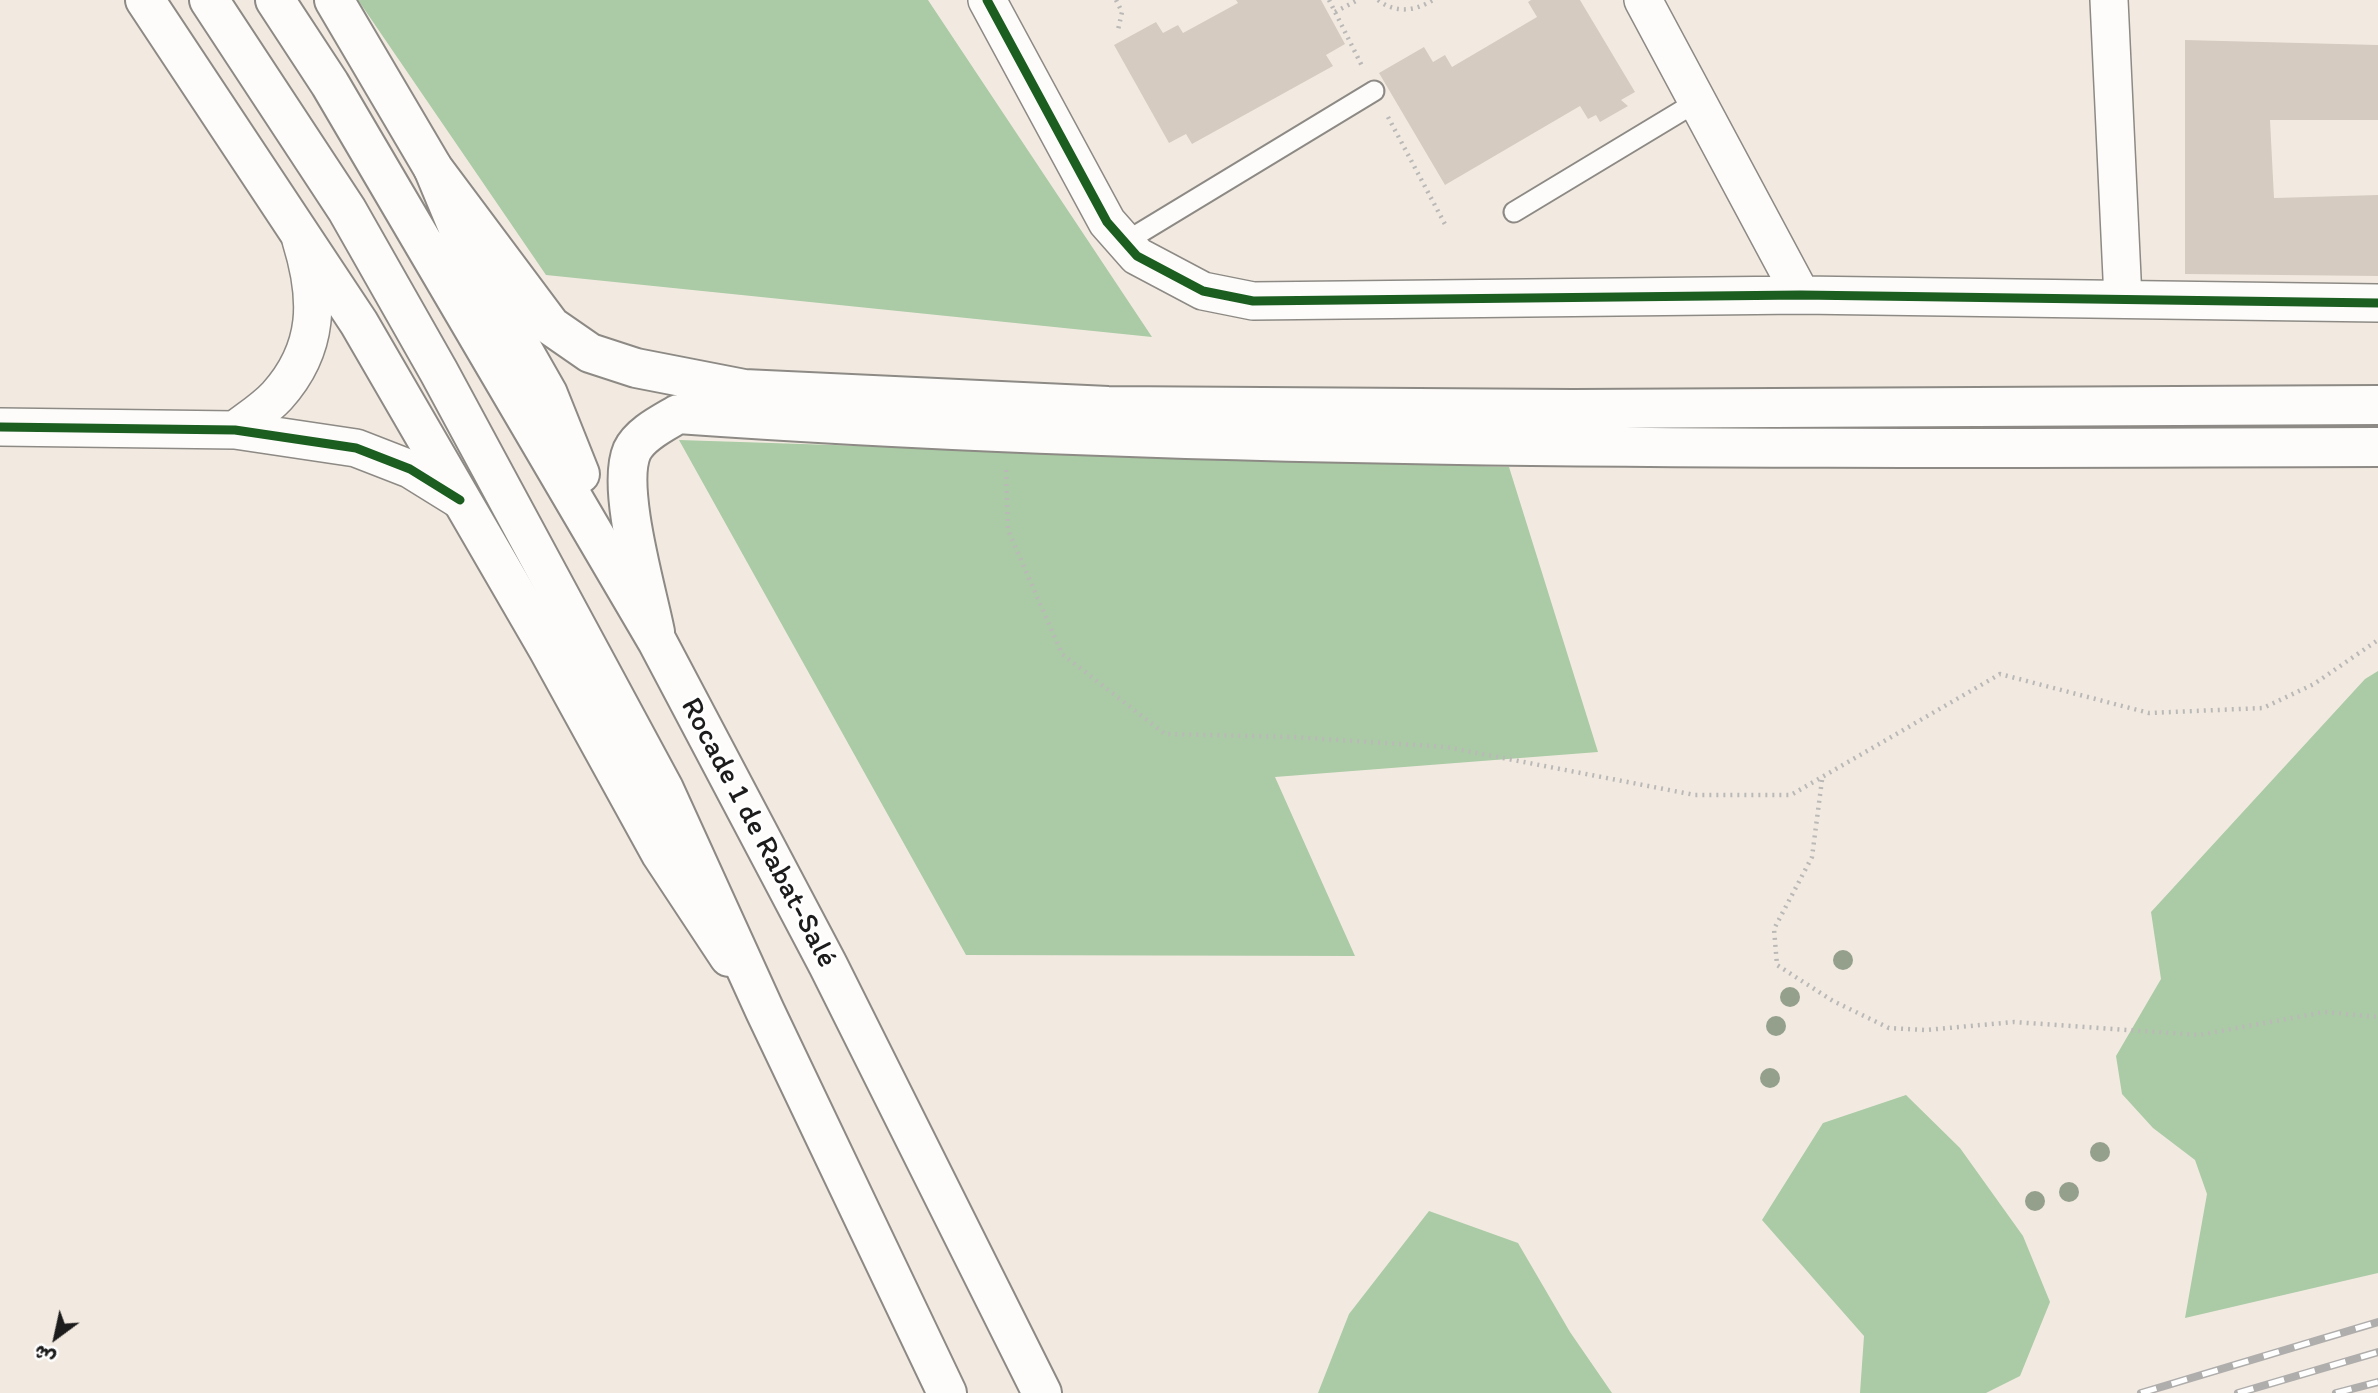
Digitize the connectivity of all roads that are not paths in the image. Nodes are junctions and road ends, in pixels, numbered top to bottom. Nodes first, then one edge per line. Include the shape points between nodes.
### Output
1 (145, 0) edge
2 (209, 0) edge
3 (275, 0) edge
4 (334, 0) edge
5 (987, 0) edge
6 (1643, 0) edge
7 (2109, 0) edge
8 (1374, 91) dead end
9 (1698, 101) junction
10 (433, 168) junction
11 (1514, 212) dead end
12 (296, 226) junction
13 (1125, 242) junction
14 (1801, 295) junction
15 (2123, 299) junction
16 (2378, 303) edge
17 (2378, 405) edge
18 (0, 427) edge
19 (235, 430) junction
20 (2378, 447) edge
21 (460, 500) junction
22 (596, 534) junction
23 (657, 641) junction
24 (765, 1011) junction
25 (947, 1393) edge
26 (1042, 1393) edge

1 - 12 main road
2 - 24 main road, Rocade 1 de Rabat-Salé via 347,210 439,372 664,789
3 - 22 main road, Rocade 1 de Rabat-Salé via 330,84
4 - 10 main road
5 - 13 street via 1107,222
6 - 9 street
7 - 15 street
8 - 13 lane
9 - 11 lane
9 - 14 street
10 - 17 main road via 551,326 590,353 690,381 744,389 1122,406
10 - 22 main road via 470,257 563,426
12 - 19 street via 312,274 315,303 309,335 299,366 276,397
12 - 21 main road via 359,323
13 - 14 street via 1147,262 1202,291 1253,301
14 - 15 street
15 - 16 street
18 - 19 street
19 - 21 street via 356,448 410,469
20 - 23 main road via 1593,449 1004,434 678,414 652,430 632,451 627,504
21 - 24 main road via 548,649 660,855
22 - 23 main road, Rocade 1 de Rabat-Salé
23 - 26 main road, Rocade 1 de Rabat-Salé via 828,965
24 - 25 main road, Rocade 1 de Rabat-Salé

